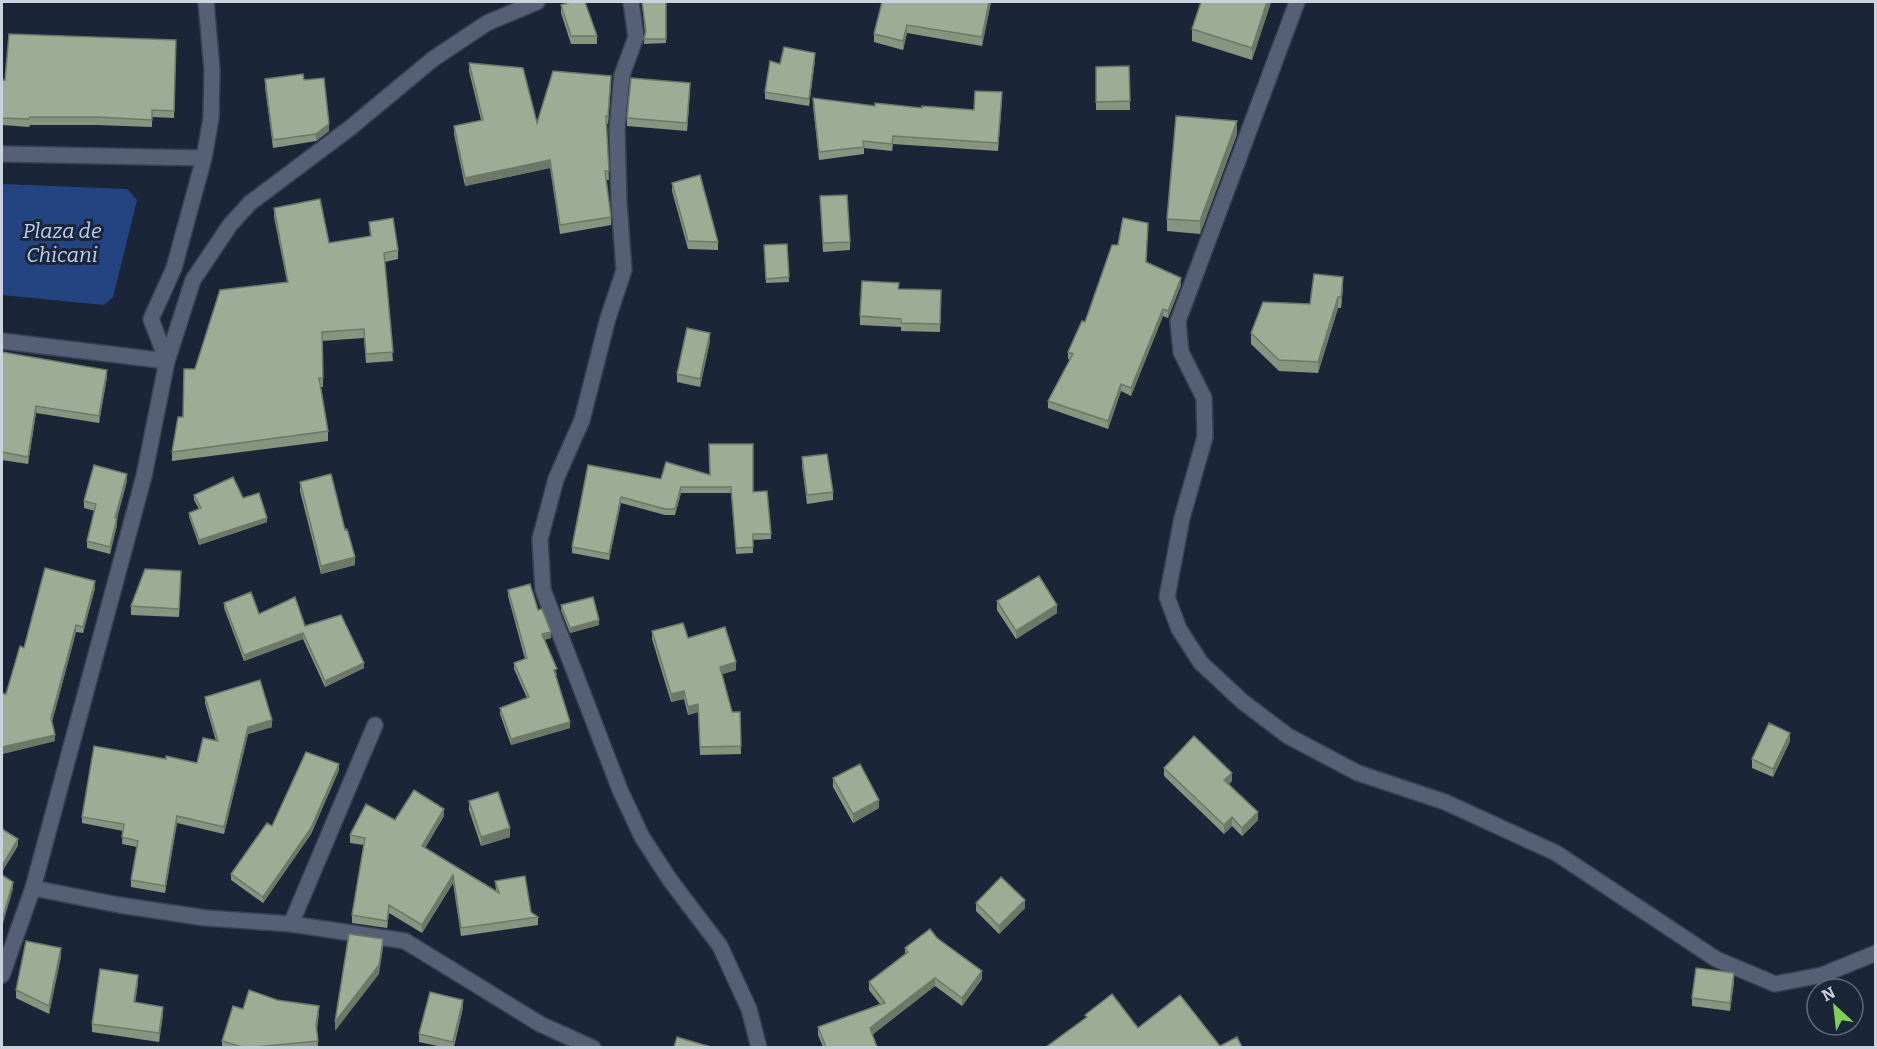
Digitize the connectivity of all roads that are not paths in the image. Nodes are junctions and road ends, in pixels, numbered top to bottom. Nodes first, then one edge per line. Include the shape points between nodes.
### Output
1 (206, 2) edge
2 (537, 2) edge
3 (631, 2) edge
4 (1297, 2) edge
5 (2, 154) edge
6 (204, 158) junction
7 (2, 341) edge
8 (167, 361) junction
9 (375, 724) dead end
10 (33, 888) junction
11 (291, 924) junction
12 (1875, 953) edge
13 (2, 975) edge
14 (593, 1047) edge
15 (759, 1047) edge

1 - 6 street via 212,70 211,118
2 - 8 street via 487,23 434,59 250,203 193,280
3 - 15 street via 636,37 622,75 617,129 624,270 582,420 556,478 540,539 543,590 624,800 670,880 720,946 749,1009
4 - 12 street via 1178,321 1181,352 1204,398 1204,437 1182,518 1167,597 1179,629 1201,663 1288,736 1358,773 1446,801 1556,853 1716,959 1775,984 1822,975
5 - 6 street
6 - 8 street via 174,268 151,319
7 - 8 street
8 - 10 street via 144,476
9 - 11 street
10 - 11 street via 206,918
10 - 13 street
11 - 14 street via 405,941 540,1024

